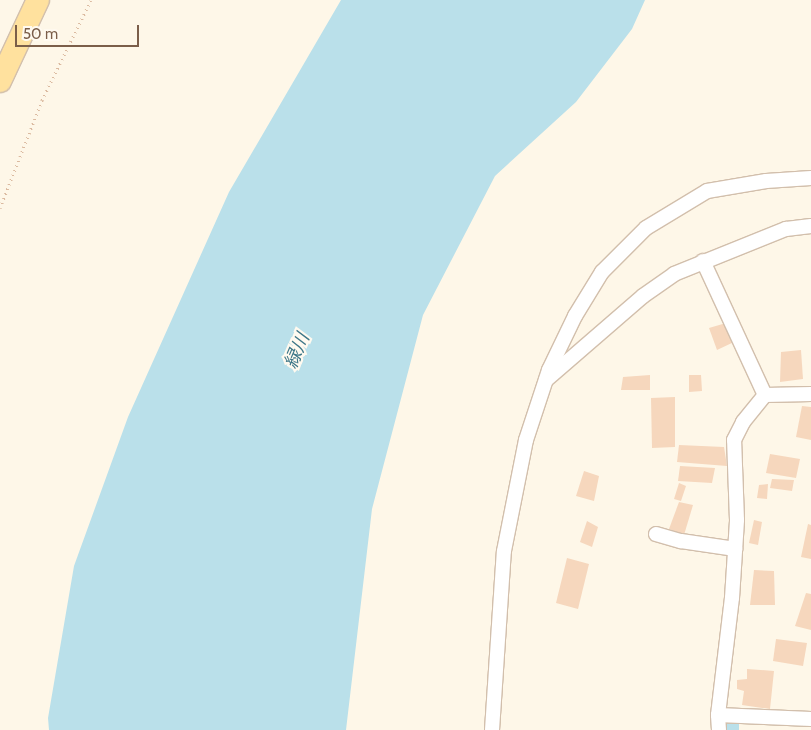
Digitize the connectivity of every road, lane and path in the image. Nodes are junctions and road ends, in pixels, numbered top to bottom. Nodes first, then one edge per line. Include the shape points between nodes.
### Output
1 (38, 0) edge
2 (91, 0) edge
3 (0, 81) edge
4 (811, 178) edge
5 (0, 208) edge
6 (811, 226) edge
7 (703, 261) junction
8 (545, 380) junction
9 (811, 394) edge
10 (765, 395) junction
11 (656, 534) dead end
12 (735, 549) junction
13 (718, 715) junction
14 (811, 719) edge
15 (492, 730) edge
16 (719, 730) edge

1 - 3 main road
2 - 5 path via 42,100
4 - 8 street via 766,181 707,191 646,228 602,272 575,316
6 - 7 street via 786,229
7 - 8 street via 674,274 643,296
7 - 10 street
8 - 15 street via 526,440 504,551
9 - 10 street
10 - 12 street via 743,422 734,440
11 - 12 street
12 - 13 street
13 - 14 street
13 - 16 street

